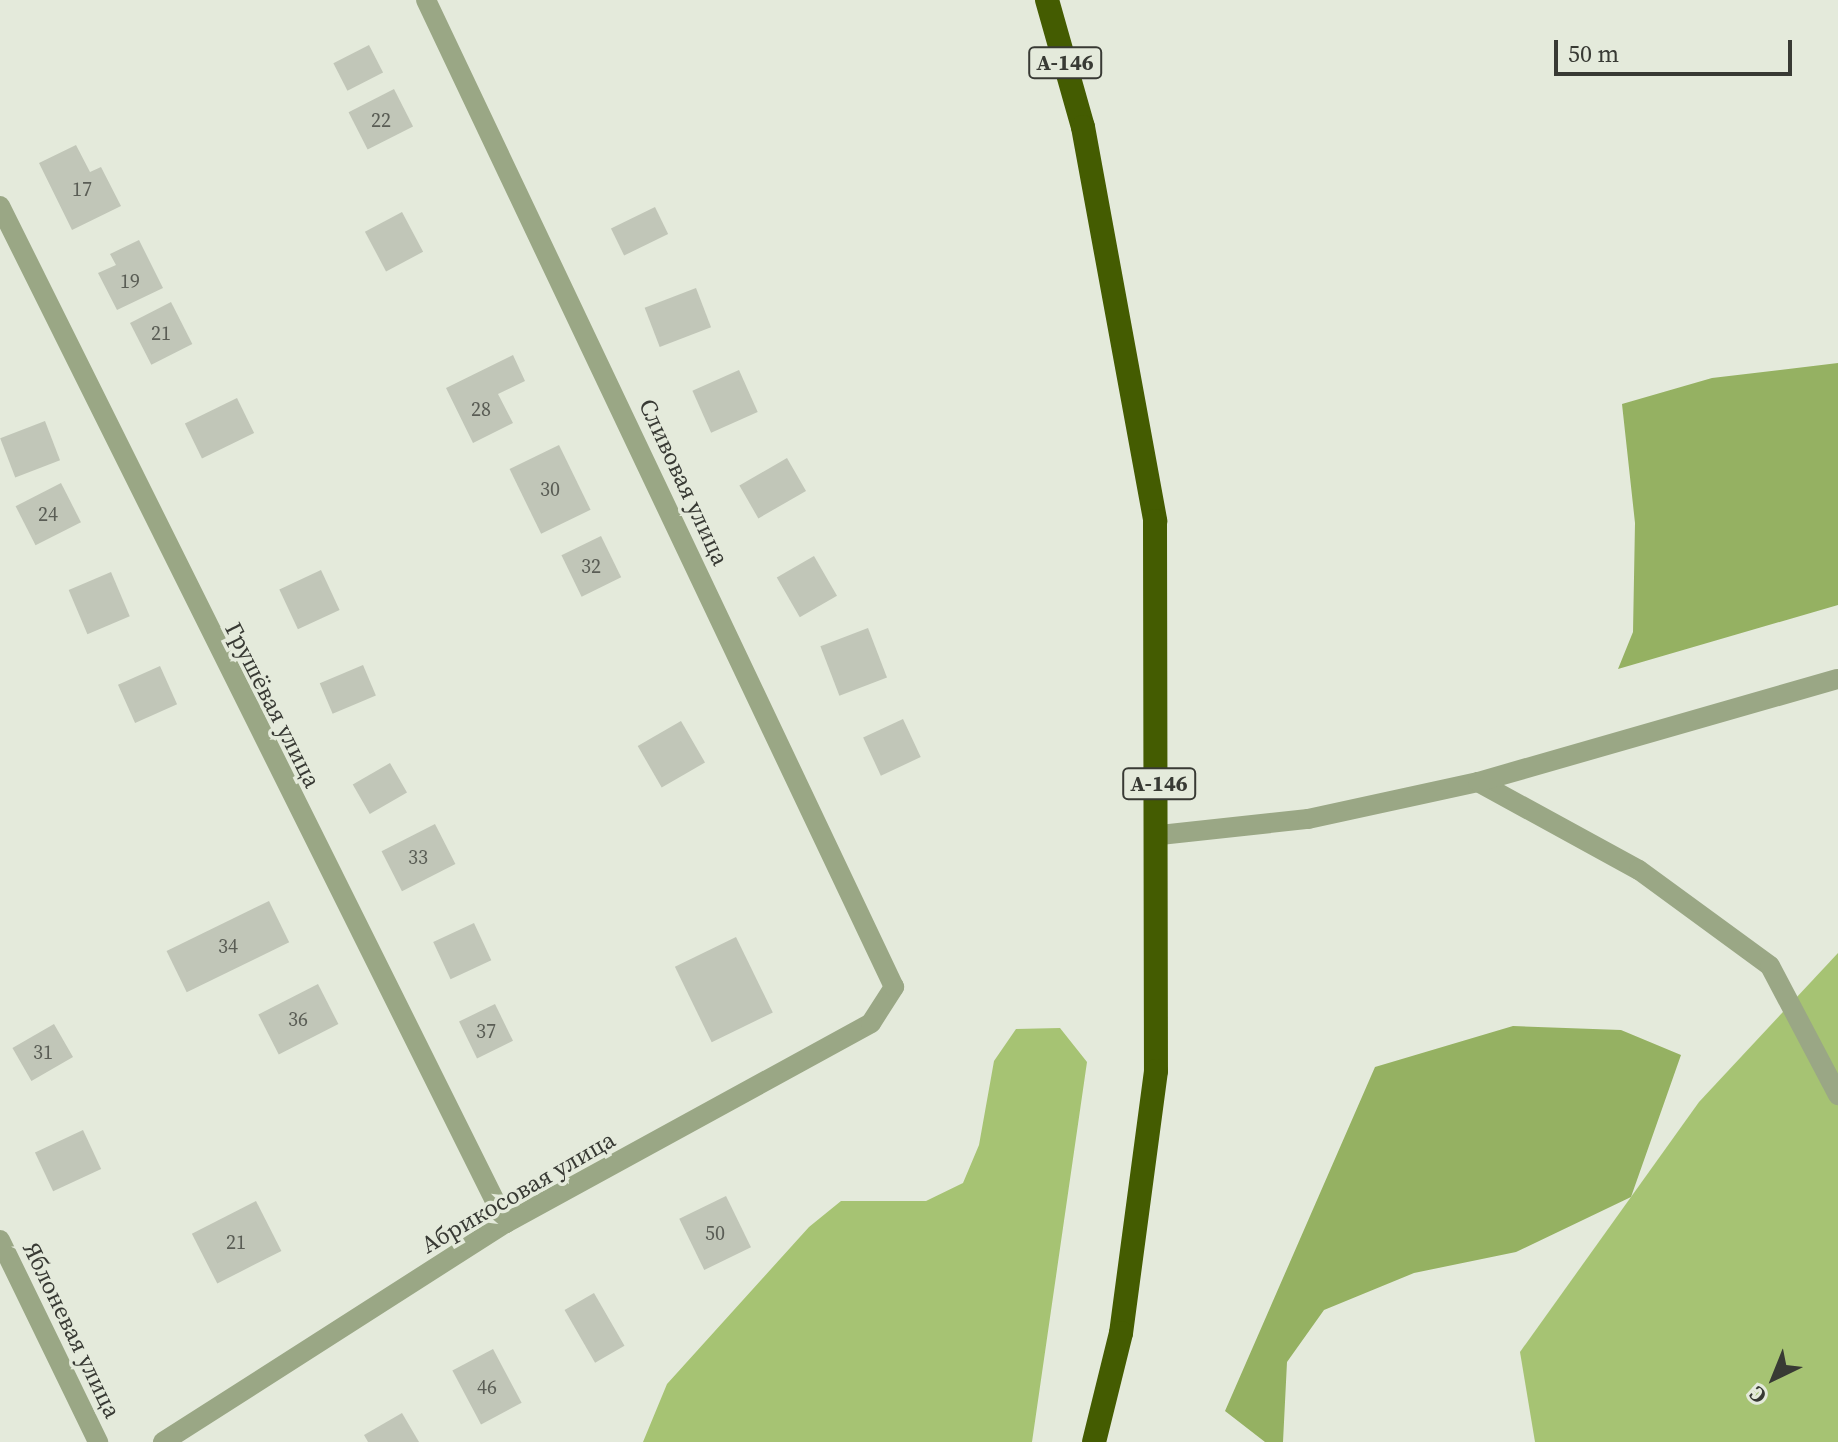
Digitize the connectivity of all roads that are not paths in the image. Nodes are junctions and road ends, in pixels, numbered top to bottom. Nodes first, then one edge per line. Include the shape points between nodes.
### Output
1 (426, 0) edge
2 (1047, 0) edge
3 (0, 206) edge
4 (1838, 679) edge
5 (1478, 782) junction
6 (1160, 835) junction
7 (894, 987) joint
8 (1838, 1095) edge
9 (506, 1223) junction
10 (0, 1240) edge
11 (98, 1442) edge
12 (163, 1442) edge
13 (1094, 1442) edge

1 - 7 street, Сливовая улица
2 - 6 highway, А-146 via 1083,127 1155,521
3 - 9 street, Грушёвая улица
4 - 5 street
5 - 6 street via 1308,819
5 - 8 street via 1639,870 1770,966
6 - 13 highway, А-146 via 1156,1071 1121,1333
7 - 9 street, Абрикосовая улица via 871,1023
9 - 12 street, Абрикосовая улица
10 - 11 street, Яблоневая улица

